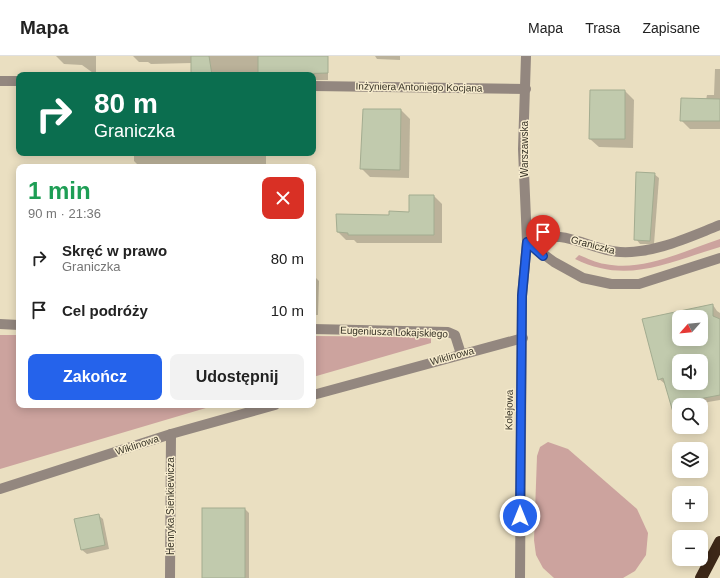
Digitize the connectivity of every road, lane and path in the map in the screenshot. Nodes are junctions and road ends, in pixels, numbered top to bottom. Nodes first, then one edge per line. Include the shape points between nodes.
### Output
1 (526, 56) edge
2 (0, 81) edge
3 (16, 81) edge
4 (316, 86) edge
5 (526, 89) junction
6 (720, 225) edge
7 (527, 242) junction
8 (720, 258) edge
9 (0, 324) edge
10 (16, 325) edge
11 (316, 330) edge
12 (523, 338) junction
13 (461, 354) junction
14 (316, 393) edge
15 (264, 408) edge
16 (170, 434) junction
17 (0, 489) edge
18 (720, 542) edge
19 (170, 578) edge
20 (520, 578) edge
21 (701, 578) edge

1 - 5 street, Warszawska
2 - 3 street
4 - 5 street, Inżyniera Antoniego Kocjana
5 - 7 street, Warszawska via 523,149
6 - 7 street, Graniczka via 658,247 626,252 608,251 559,237
7 - 8 street via 554,262 583,278 611,284 639,284
7 - 12 street, Kolejowa via 522,296
9 - 10 street
11 - 13 street, Eugeniusza Lokajskiego via 448,332 455,334
12 - 13 street, Wiklinowa
12 - 20 street, Kolejowa
13 - 14 street, Wiklinowa
15 - 16 street, Wiklinowa
16 - 17 street, Wiklinowa
16 - 19 street, Henryka Sienkiewicza
18 - 21 highway

